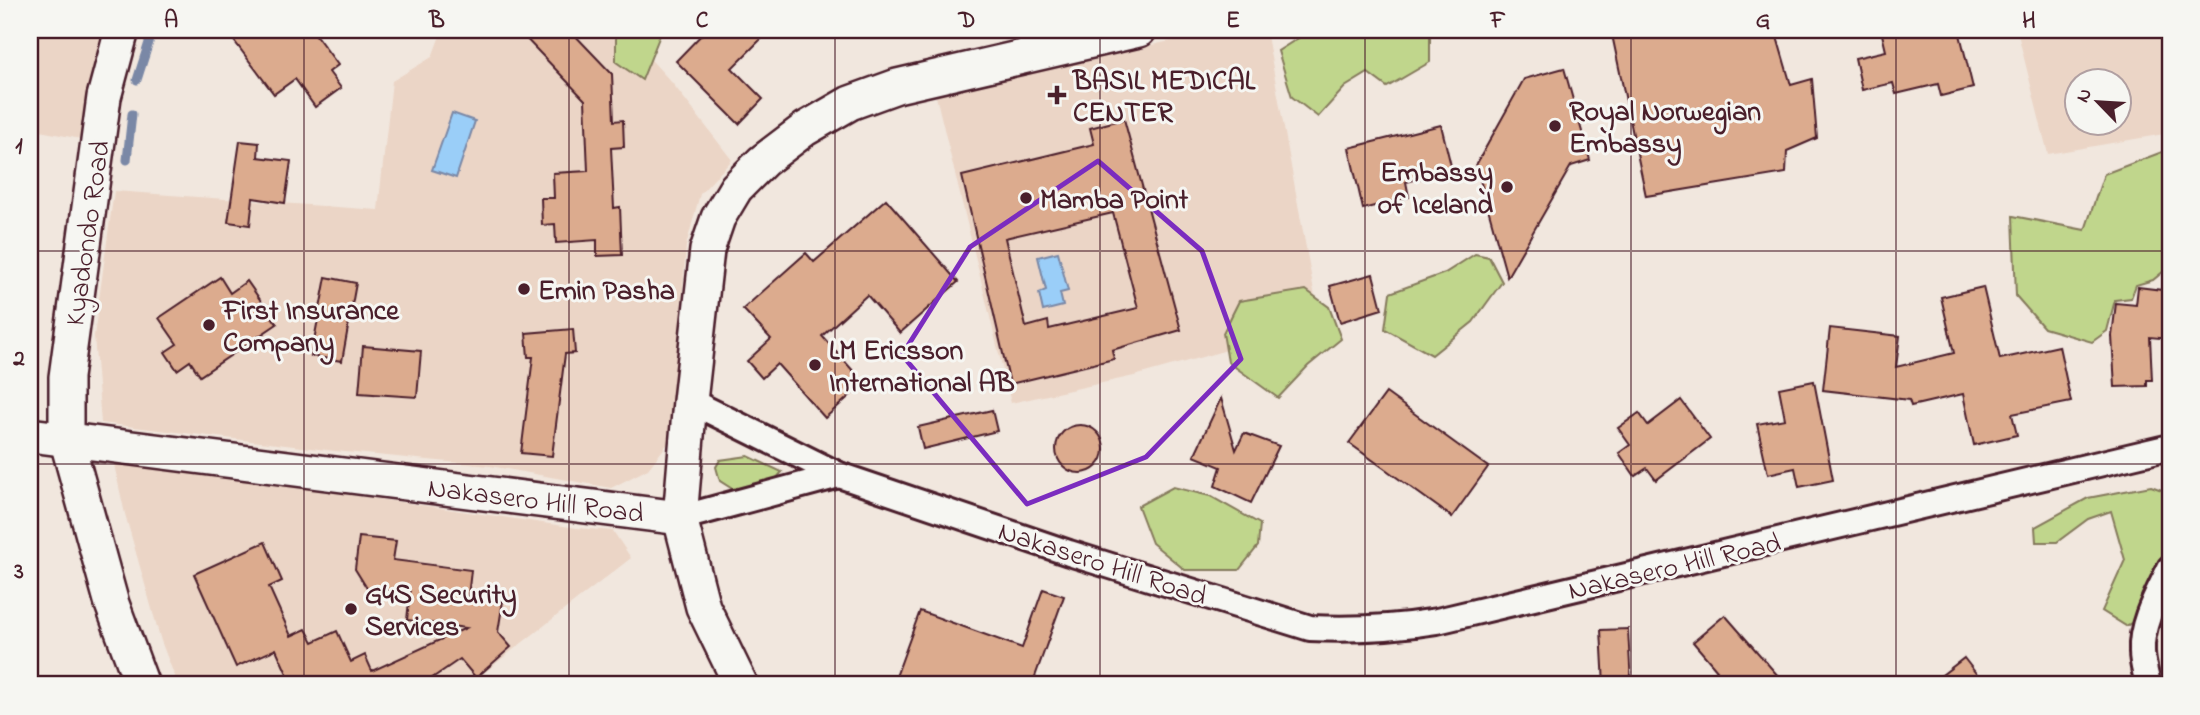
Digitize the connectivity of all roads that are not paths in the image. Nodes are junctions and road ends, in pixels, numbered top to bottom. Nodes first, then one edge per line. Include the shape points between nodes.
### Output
1 (122, 30) edge
2 (1139, 30) edge
3 (690, 401) junction
4 (30, 435) edge
5 (66, 438) junction
6 (2170, 447) edge
7 (839, 475) junction
8 (680, 517) junction
9 (2170, 568) edge
10 (142, 685) edge
11 (741, 685) edge
12 (2148, 685) edge

1 - 5 street, Kyadondo Road via 104,97 66,377
2 - 3 street via 897,86 850,103 763,161 736,188 718,218 707,250
3 - 7 street
3 - 8 street
4 - 5 street, Nakasero Hill Road
5 - 8 street, Nakasero Hill Road
5 - 10 street, Kyadondo Road via 112,604
6 - 7 street, Nakasero Hill Road via 1437,621 1348,630 1310,628
7 - 8 street, Nakasero Hill Road
8 - 11 street via 703,607
9 - 12 street via 2144,631 2141,650

